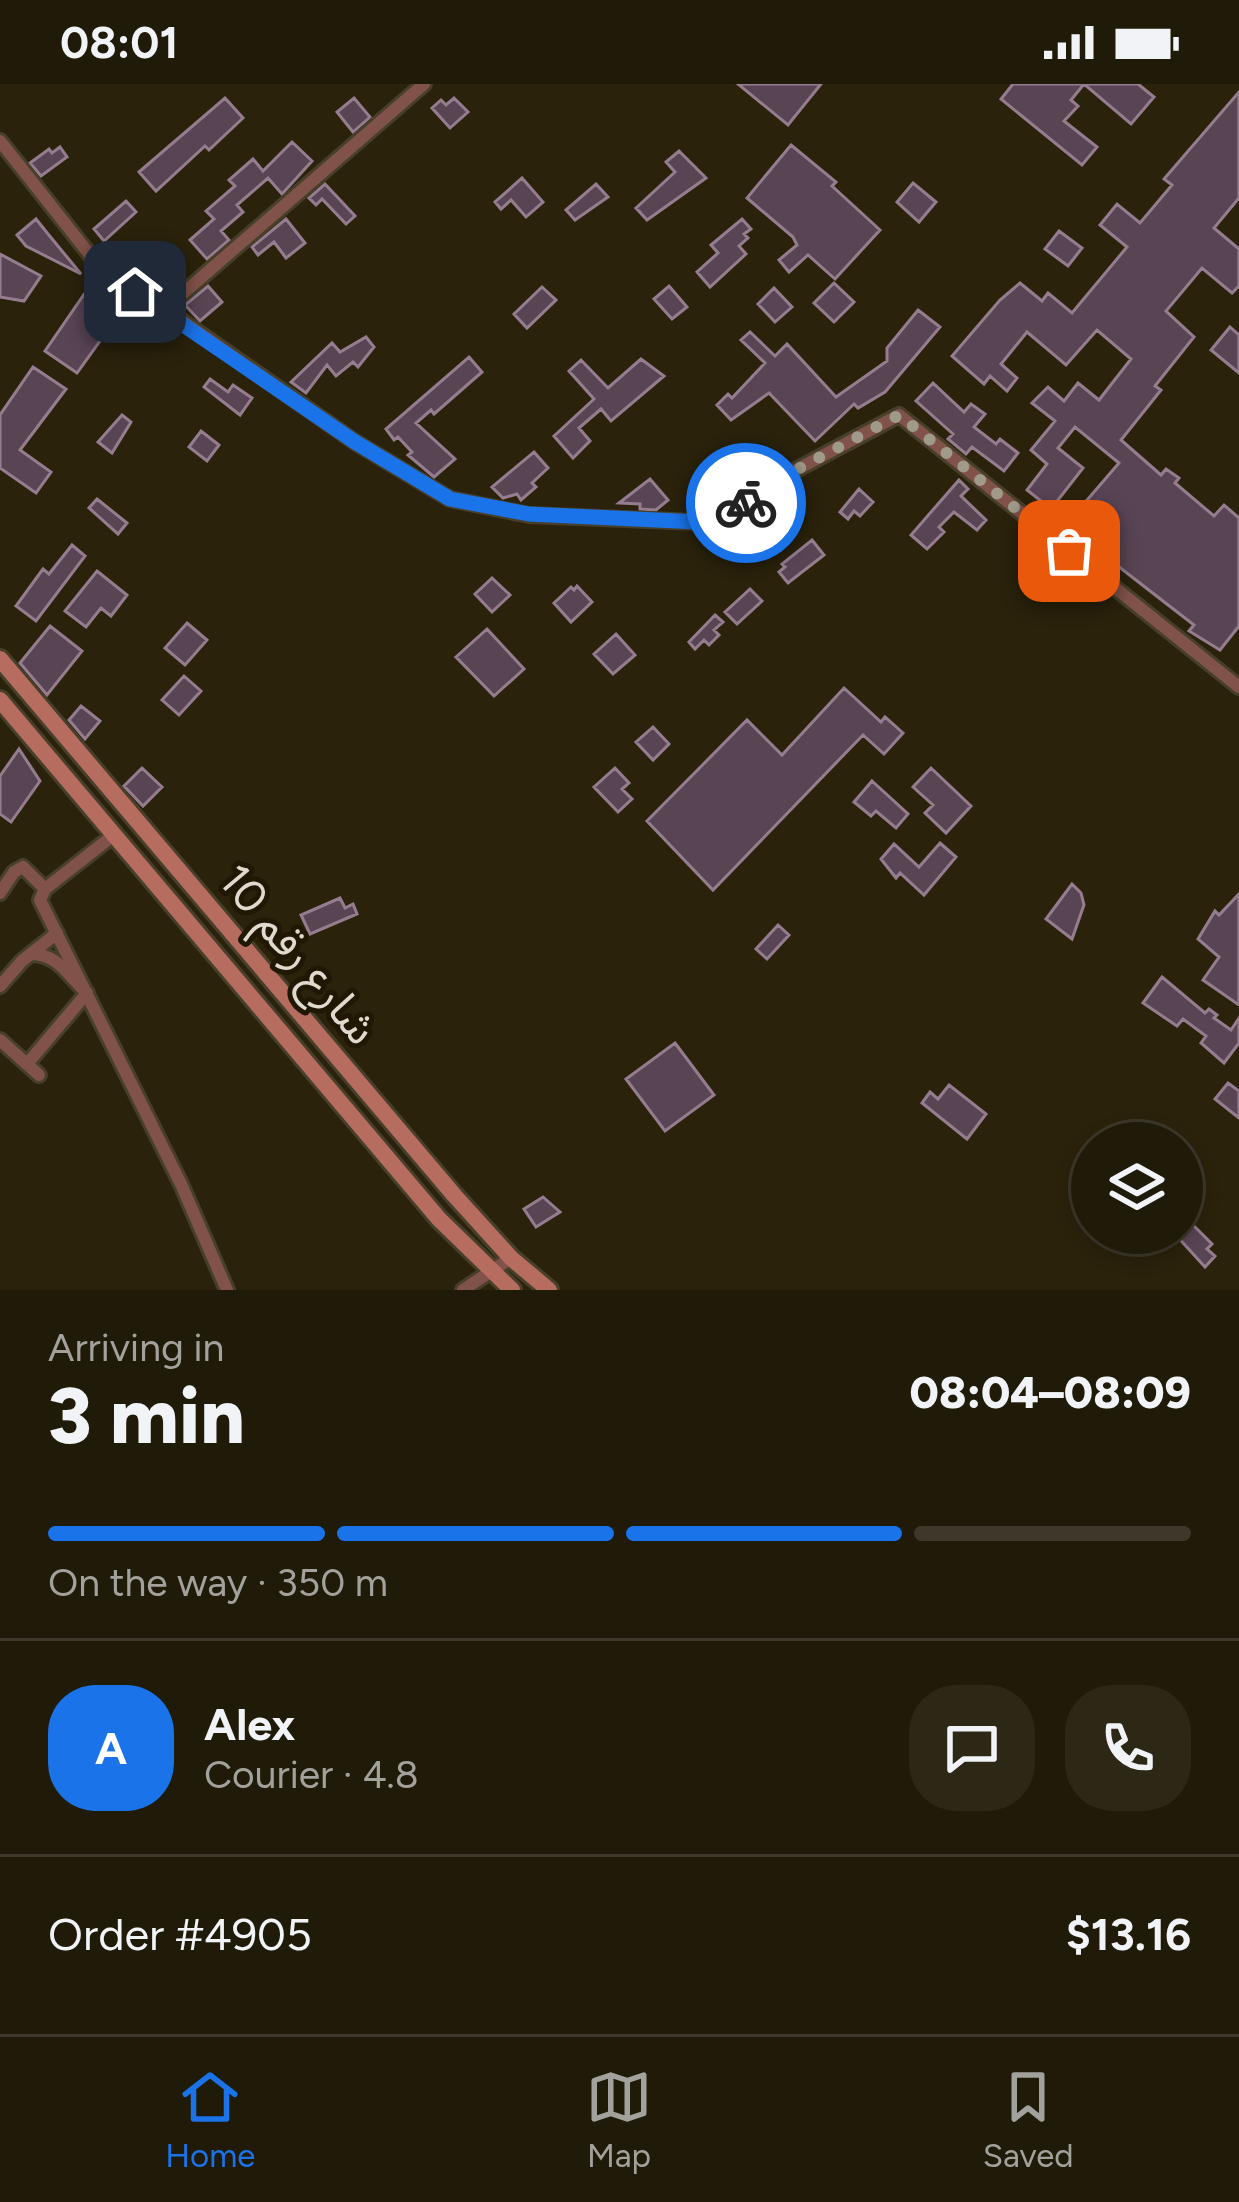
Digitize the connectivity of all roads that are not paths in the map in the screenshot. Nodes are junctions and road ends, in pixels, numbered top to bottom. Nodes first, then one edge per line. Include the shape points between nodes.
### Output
1 (424, 84) edge
2 (0, 141) edge
3 (165, 309) junction
4 (0, 658) edge
5 (1239, 687) edge
6 (0, 700) edge
7 (115, 834) junction
8 (45, 890) junction
9 (0, 892) edge
10 (56, 933) junction
11 (32, 954) junction
12 (0, 986) edge
13 (87, 993) junction
14 (0, 1040) edge
15 (27, 1064) junction
16 (39, 1075) dead end
17 (511, 1258) junction
18 (491, 1271) junction
19 (227, 1290) edge
20 (463, 1290) edge
21 (512, 1290) edge
22 (548, 1290) edge

1 - 3 street
2 - 3 street via 105,274
3 - 5 street via 450,499 529,514 720,523 779,479 899,415
4 - 17 main road, شارع رقم 10
6 - 7 main road, شارع رقم 10
7 - 8 street
7 - 18 main road, شارع رقم 10
8 - 9 street via 23,867
8 - 10 street via 40,900
10 - 11 street
10 - 13 street
11 - 12 street
11 - 13 street via 57,960
13 - 15 street
13 - 19 street
14 - 15 street
15 - 16 street
17 - 18 street
17 - 22 main road, شارع رقم 10
18 - 20 street
18 - 21 main road, شارع رقم 10

